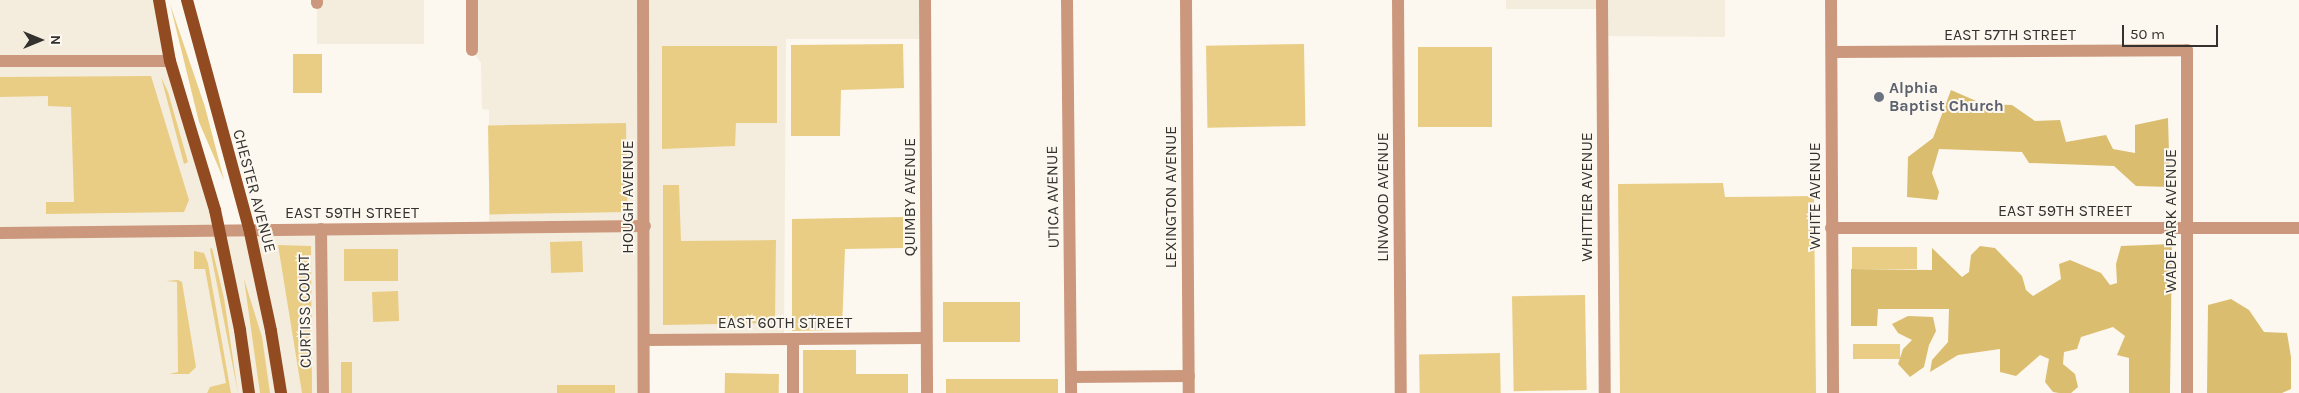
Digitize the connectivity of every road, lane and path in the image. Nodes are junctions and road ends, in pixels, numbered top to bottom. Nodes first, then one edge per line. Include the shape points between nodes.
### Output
1 (159, 0) edge
2 (188, 0) edge
3 (472, 0) edge
4 (643, 0) edge
5 (926, 0) edge
6 (1067, 0) edge
7 (1186, 0) edge
8 (1398, 0) edge
9 (1602, 0) edge
10 (1831, 0) edge
11 (472, 50) dead end
12 (2187, 50) joint
13 (1832, 52) junction
14 (0, 61) edge
15 (170, 62) junction
16 (644, 226) junction
17 (249, 228) junction
18 (1831, 228) junction
19 (2188, 228) junction
20 (2299, 228) edge
21 (218, 229) junction
22 (320, 230) junction
23 (0, 233) edge
24 (926, 338) junction
25 (793, 339) junction
26 (644, 340) junction
27 (1189, 376) junction
28 (1071, 377) junction
29 (249, 393) edge
30 (281, 393) edge
31 (322, 393) edge
32 (644, 393) edge
33 (793, 393) edge
34 (927, 393) edge
35 (1071, 393) edge
36 (1189, 393) edge
37 (1401, 393) edge
38 (1605, 393) edge
39 (1833, 393) edge
40 (2187, 393) edge

1 - 15 main road
2 - 17 main road, CHESTER AVENUE
3 - 11 street
4 - 16 street, HOUGH AVENUE
5 - 24 street, QUIMBY AVENUE
6 - 28 street, UTICA AVENUE
7 - 27 street, LEXINGTON AVENUE
8 - 37 street, LINWOOD AVENUE
9 - 38 street, WHITTIER AVENUE
10 - 13 street, WHITE AVENUE
12 - 13 street, EAST 57TH STREET
12 - 19 street, WADE PARK AVENUE
13 - 18 street, WHITE AVENUE
14 - 15 street
15 - 21 main road
16 - 22 street, EAST 59TH STREET
16 - 26 street, HOUGH AVENUE
17 - 21 street, EAST 59TH STREET
17 - 22 street, EAST 59TH STREET
17 - 30 main road, CHESTER AVENUE
18 - 19 street, EAST 59TH STREET
18 - 39 street, WHITE AVENUE
19 - 20 street, EAST 59TH STREET
19 - 40 street, WADE PARK AVENUE
21 - 23 street, EAST 59TH STREET
21 - 29 main road via 237,311
22 - 31 street, CURTISS COURT
24 - 25 street, EAST 60TH STREET
24 - 34 street, QUIMBY AVENUE
25 - 26 street, EAST 60TH STREET
25 - 33 street
26 - 32 street, HOUGH AVENUE
27 - 28 street
27 - 36 street, LEXINGTON AVENUE
28 - 35 street, UTICA AVENUE

